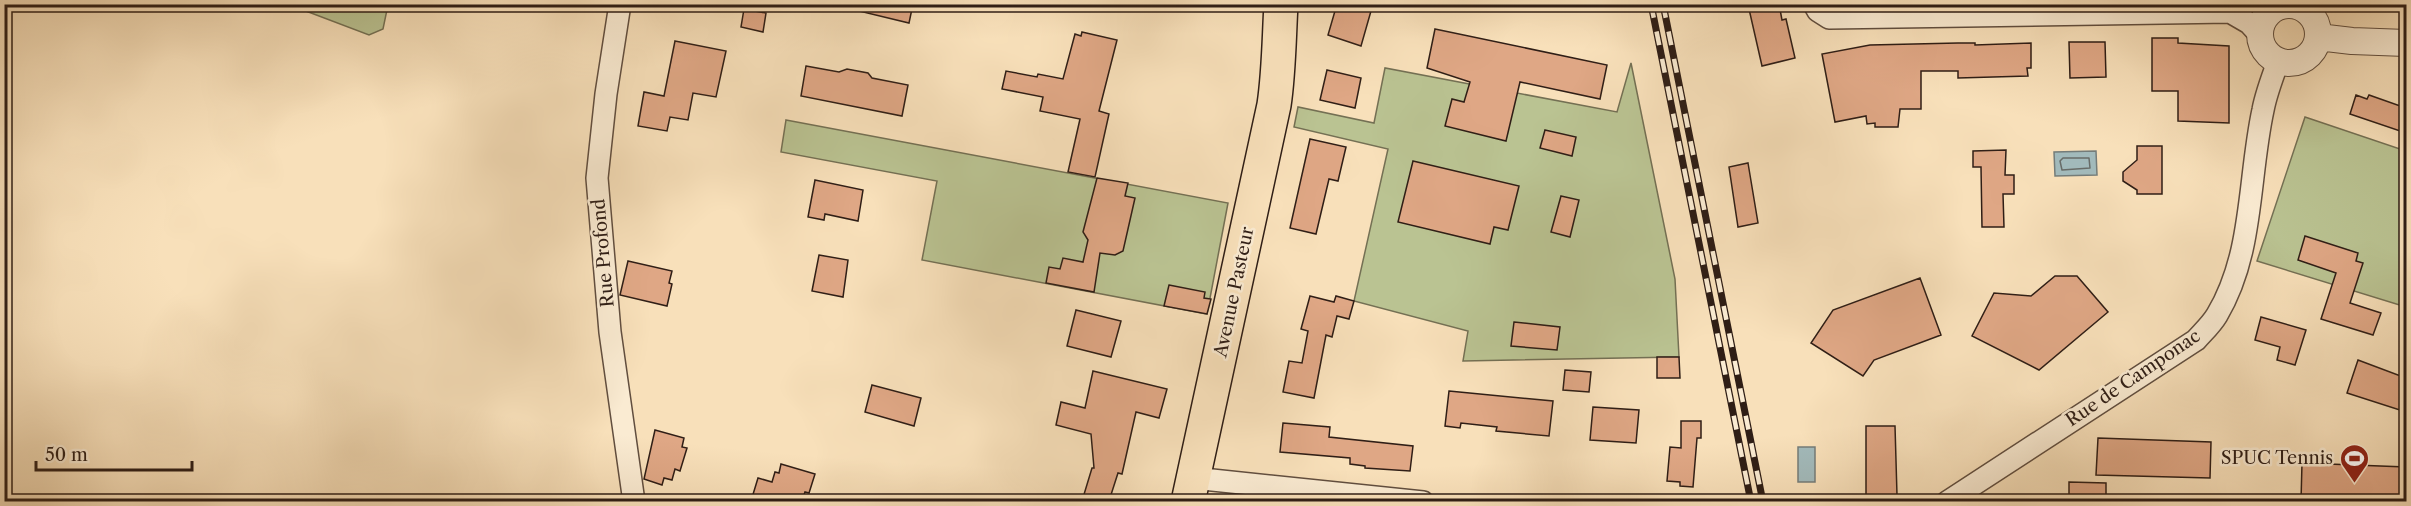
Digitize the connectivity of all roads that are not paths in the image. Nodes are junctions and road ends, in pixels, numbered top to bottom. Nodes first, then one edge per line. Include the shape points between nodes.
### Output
1 (620, 4) edge
2 (1281, 4) edge
3 (1293, 4) edge
4 (1814, 4) edge
5 (2273, 7) edge
6 (2259, 34) junction
7 (2318, 37) junction
8 (2406, 43) edge
9 (2278, 62) junction
10 (1277, 83) junction
11 (1191, 490) edge
12 (634, 501) edge
13 (1423, 501) edge
14 (1947, 501) edge

1 - 12 street, Rue Profond via 597,178 610,332
2 - 10 main road, Avenue Pasteur
3 - 10 main road, Avenue Pasteur via 1289,58
4 - 6 street via 1829,18 2230,12
5 - 6 street via 2263,19
5 - 7 street via 2292,5 2308,12
6 - 9 street via 2264,51
7 - 8 street
7 - 9 street via 2316,46 2304,59 2287,64
9 - 14 street, Rue de Camponac via 2263,110 2240,257 2227,295 2209,327 2196,340
10 - 11 main road, Avenue Pasteur
11 - 13 street

